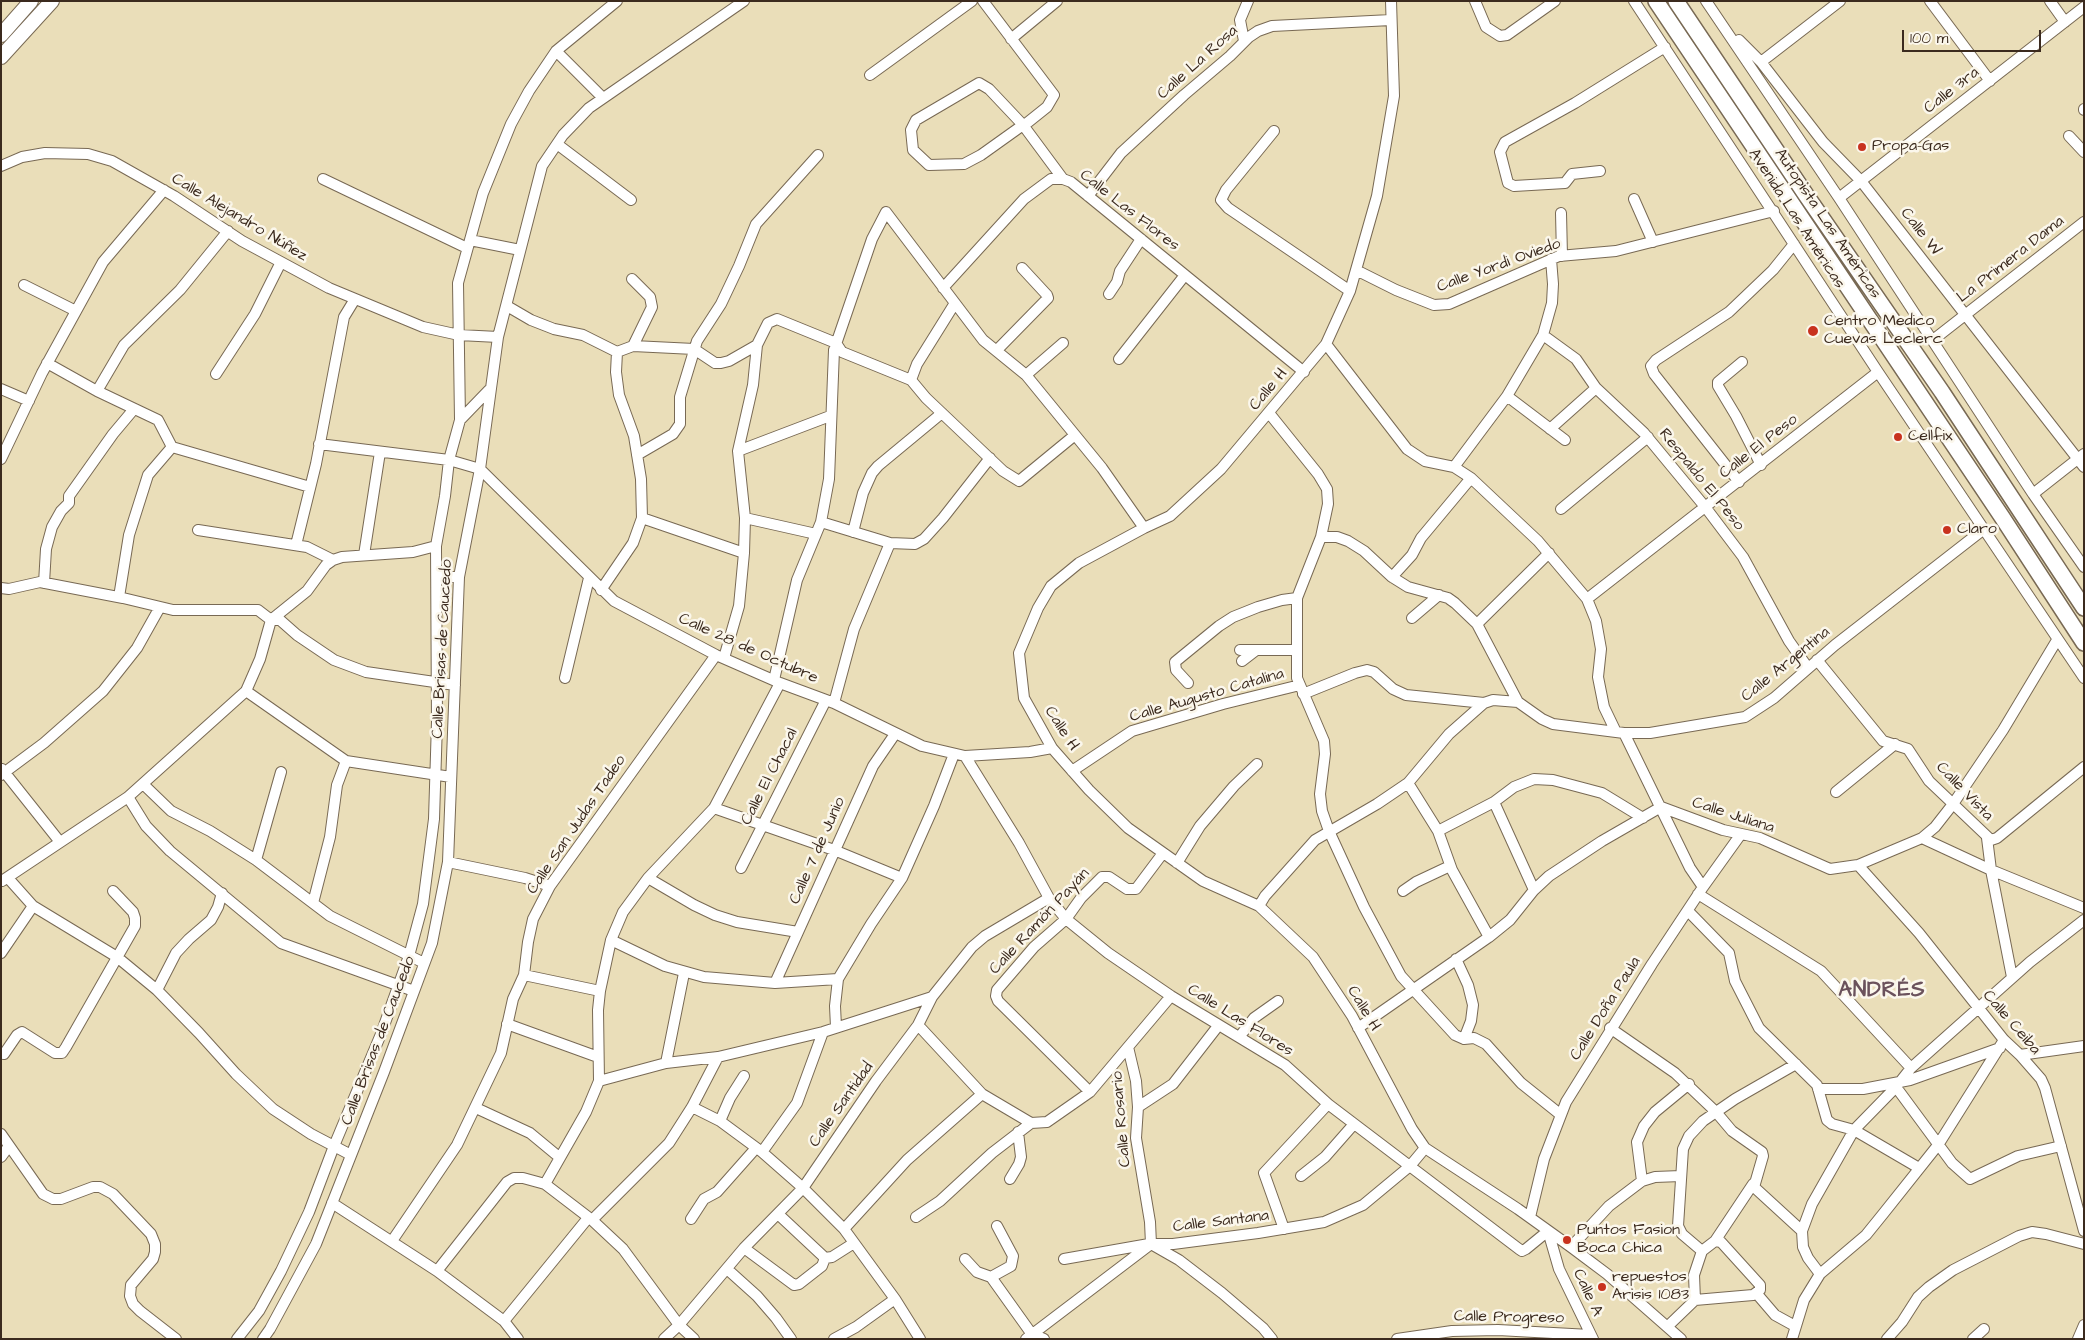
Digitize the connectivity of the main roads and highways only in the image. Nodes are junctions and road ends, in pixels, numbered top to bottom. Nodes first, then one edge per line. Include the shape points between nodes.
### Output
1 (31, 1) edge
2 (52, 1) edge
3 (1656, 1) edge
4 (1676, 1) edge
5 (1, 35) edge
6 (1, 57) edge
7 (2084, 608) edge
8 (2084, 643) edge

1 - 5 main road
2 - 6 main road
3 - 8 highway, Autopista Las Américas
4 - 7 highway, Autopista Las Américas via 1942,392

